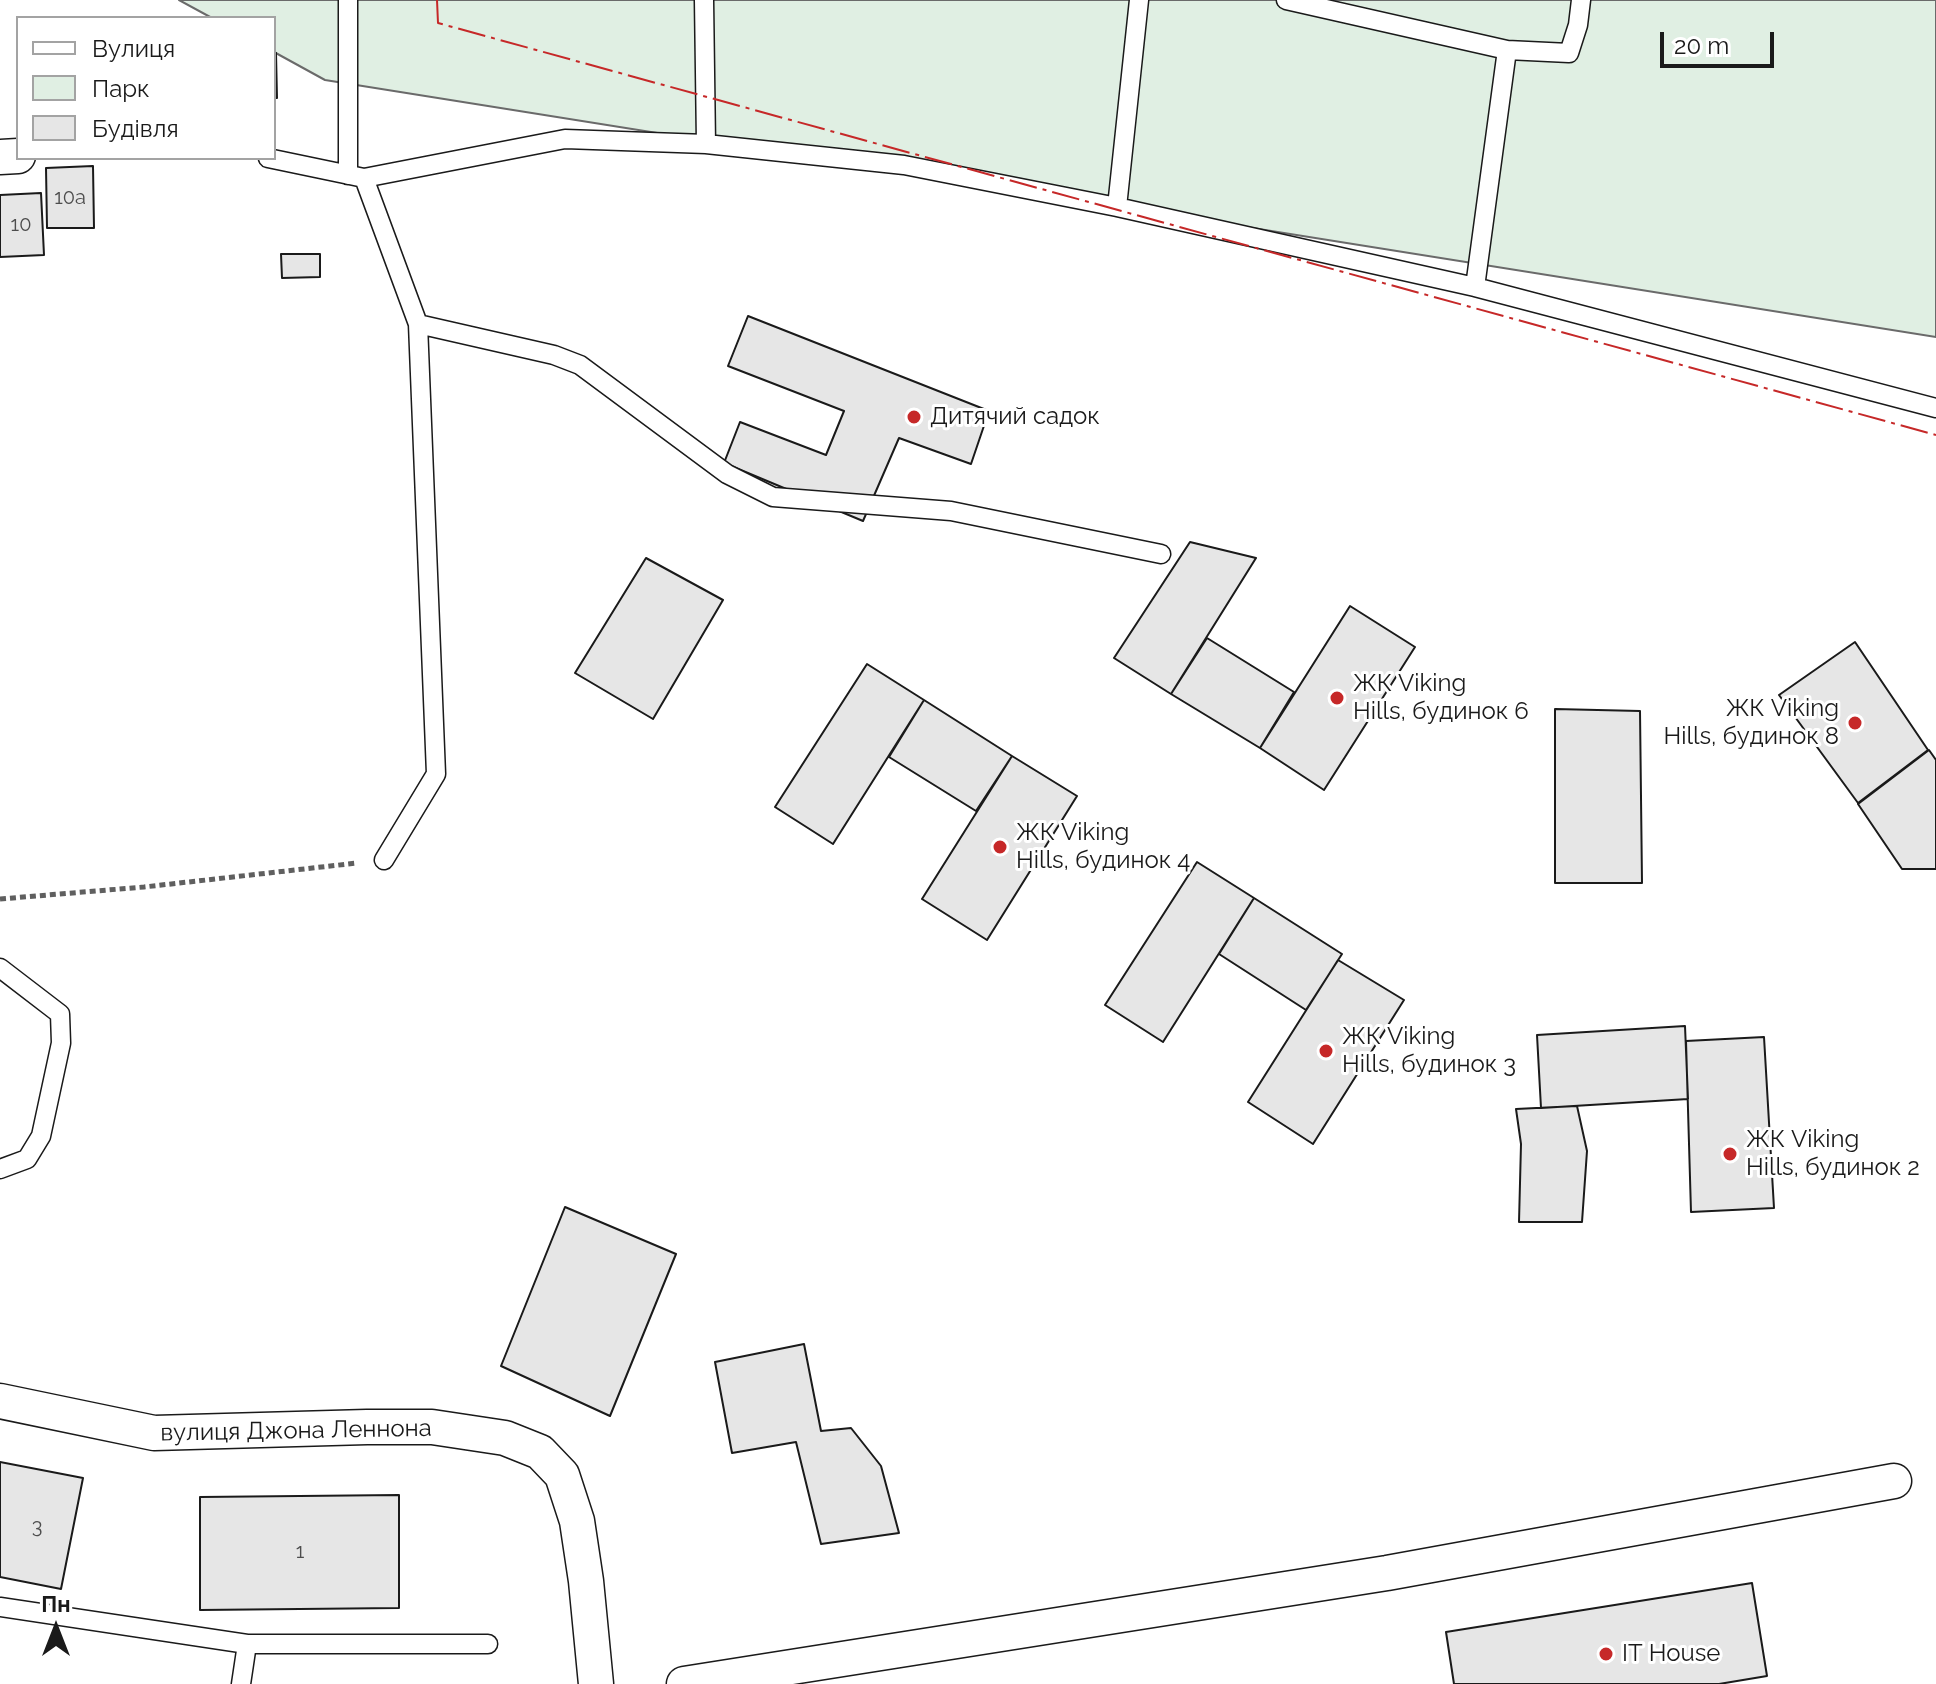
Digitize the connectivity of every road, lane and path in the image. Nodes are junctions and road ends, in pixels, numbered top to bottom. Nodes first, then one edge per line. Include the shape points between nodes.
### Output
1 (348, 0) edge
2 (704, 0) edge
3 (1139, 0) edge
4 (1286, 0) edge
5 (1581, 0) edge
6 (1507, 50) junction
7 (706, 144) junction
8 (276, 160) edge
9 (356, 176) junction
10 (1117, 207) junction
11 (1475, 287) junction
12 (418, 324) junction
13 (1936, 408) edge
14 (1161, 554) dead end
15 (384, 860) joint
16 (0, 899) edge
17 (0, 968) edge
18 (0, 1169) edge
19 (0, 1401) edge
20 (1894, 1481) dead end
21 (0, 1607) edge
22 (247, 1644) junction
23 (488, 1644) dead end
24 (241, 1684) edge
25 (596, 1684) edge
26 (684, 1684) edge

1 - 9 lane
2 - 7 lane
3 - 10 lane
4 - 6 lane
5 - 6 lane via 1569,53
6 - 11 lane
7 - 9 lane via 565,139
7 - 10 lane via 904,165
8 - 9 lane
9 - 12 lane
10 - 11 lane
11 - 13 lane
12 - 14 lane via 580,365 727,474 773,497 951,511
12 - 15 lane via 436,774
15 - 16 path
17 - 18 lane via 60,1014 61,1043 41,1136 27,1159
19 - 25 street, вулиця Джона Леннона via 154,1433 432,1427 505,1438 540,1452 562,1475 577,1521
20 - 26 street via 1387,1573
21 - 22 lane
22 - 23 lane
22 - 24 lane

